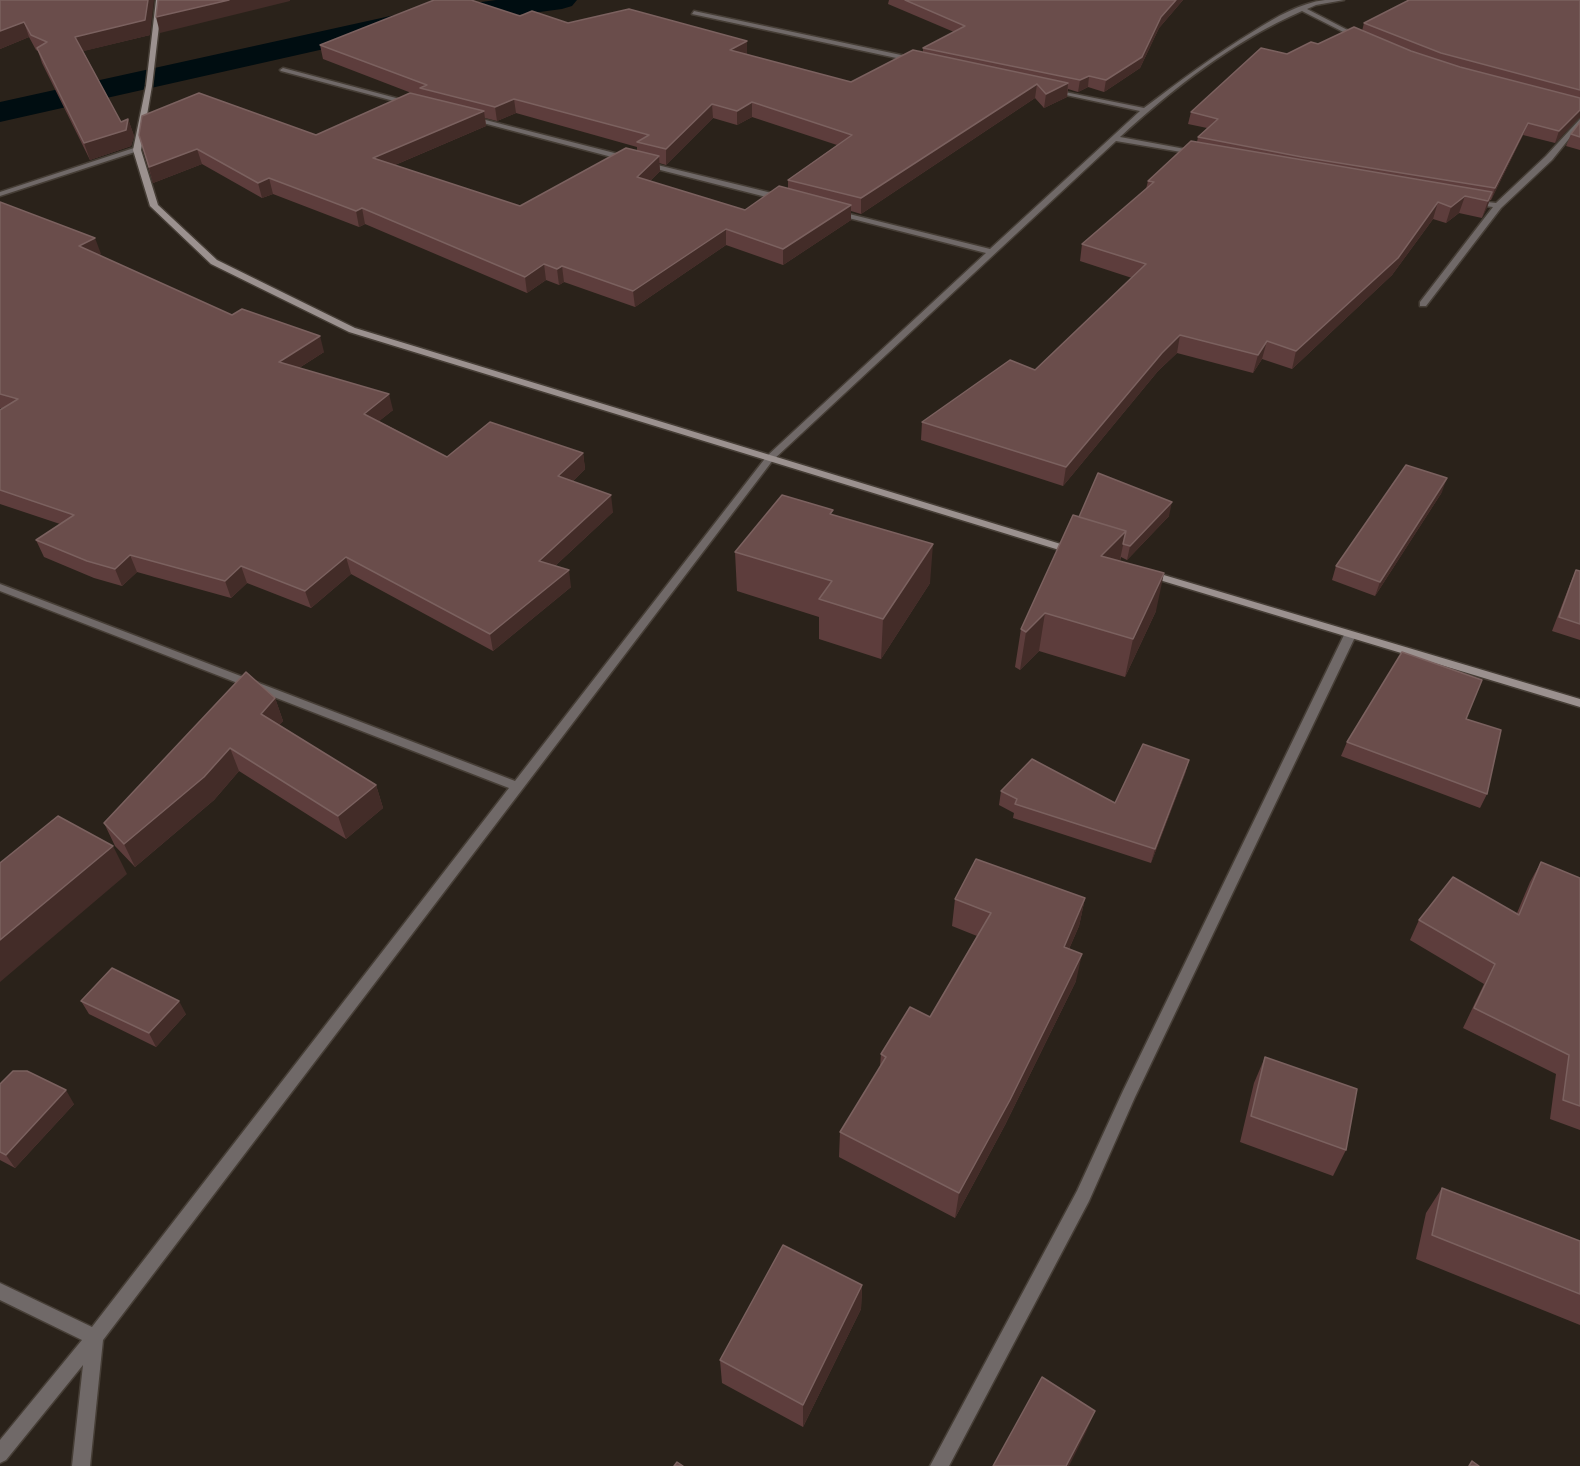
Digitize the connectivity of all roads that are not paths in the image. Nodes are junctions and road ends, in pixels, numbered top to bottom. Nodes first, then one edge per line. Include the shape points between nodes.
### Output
1 (159, 0) edge
2 (1341, 0) edge
3 (1301, 8) junction
4 (694, 13) dead end
5 (1372, 43) edge
6 (926, 63) edge
7 (283, 70) dead end
8 (1041, 87) edge
9 (422, 106) edge
10 (1145, 110) junction
11 (457, 115) edge
12 (1580, 120) edge
13 (1114, 138) junction
14 (137, 150) junction
15 (1207, 155) edge
16 (0, 194) edge
17 (1463, 200) edge
18 (794, 202) edge
19 (1498, 206) junction
20 (829, 210) edge
21 (992, 252) junction
22 (1423, 304) dead end
23 (770, 458) junction
24 (1088, 555) edge
25 (1134, 569) edge
26 (0, 587) edge
27 (1350, 635) junction
28 (1580, 704) edge
29 (518, 787) junction
30 (0, 1291) edge
31 (95, 1337) junction
32 (0, 1454) edge
33 (81, 1466) edge
34 (939, 1466) edge

1 - 14 street
2 - 3 street
3 - 5 street
3 - 10 street via 1216,57
4 - 6 street
7 - 9 street
8 - 10 street
10 - 13 street
11 - 18 street
12 - 19 street via 1549,158
13 - 15 street
13 - 21 street
14 - 16 street
14 - 23 street via 154,206 214,262 352,330
17 - 19 street
19 - 22 street
20 - 21 street
21 - 23 street
23 - 24 street
23 - 29 street
25 - 27 street
26 - 29 street
27 - 28 street
27 - 34 street via 1083,1196
29 - 31 street
30 - 31 street
31 - 32 street
31 - 33 street

